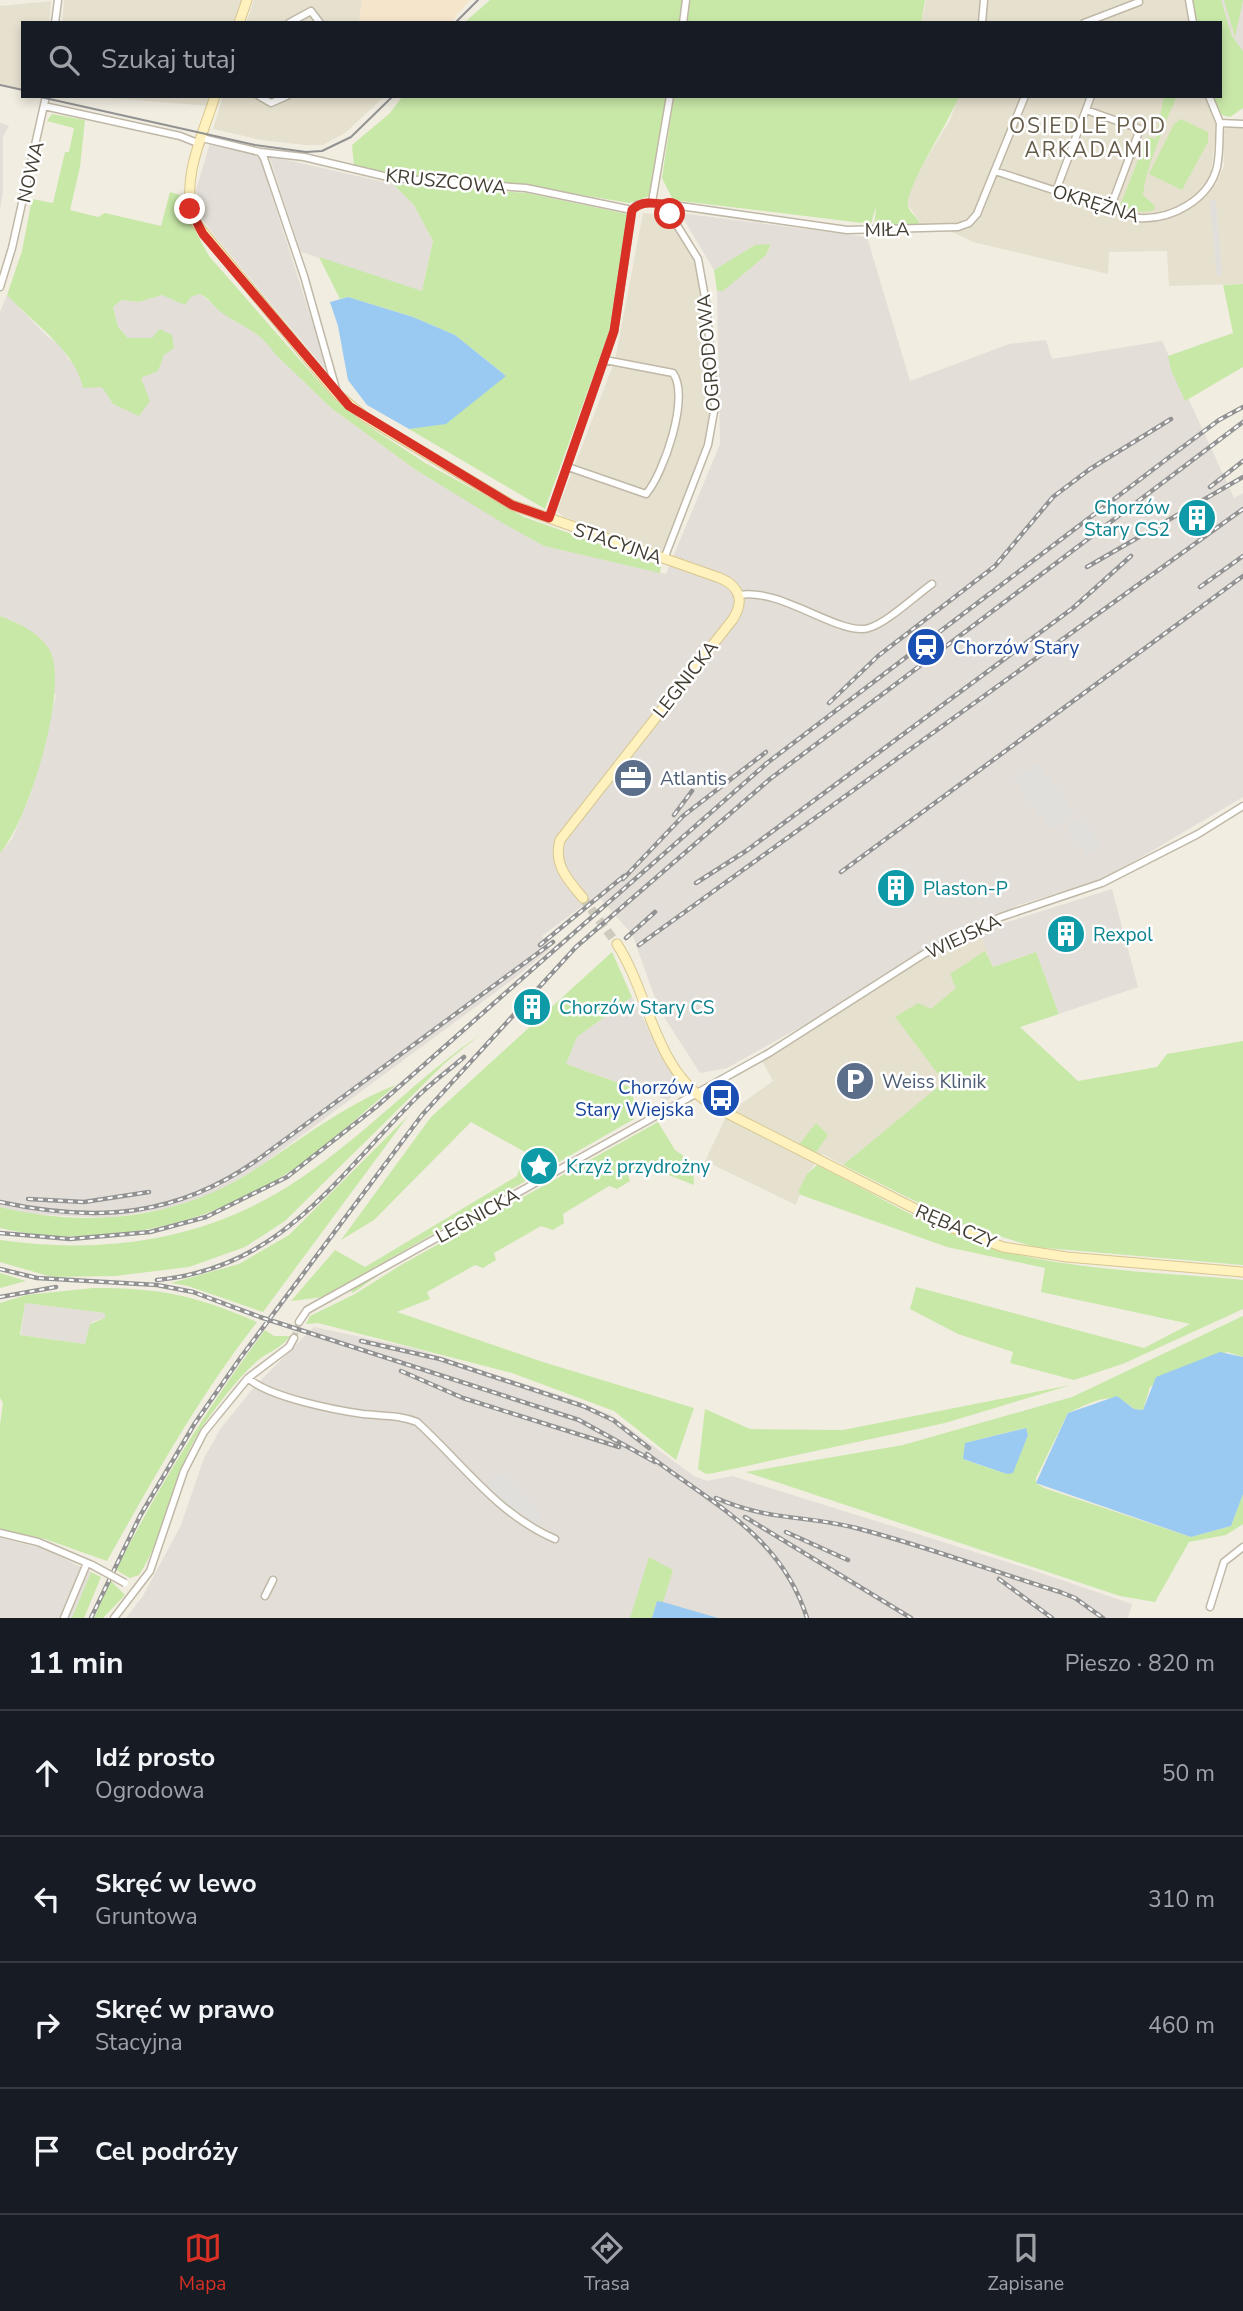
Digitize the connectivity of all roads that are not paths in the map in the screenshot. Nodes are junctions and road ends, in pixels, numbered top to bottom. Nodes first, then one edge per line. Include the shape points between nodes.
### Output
1 (58, 0) edge
2 (247, 0) edge
3 (686, 0) edge
4 (985, 0) edge
5 (1189, 0) edge
6 (1139, 2) dead end
7 (55, 21) edge
8 (240, 21) edge
9 (293, 21) edge
10 (318, 21) edge
11 (682, 21) edge
12 (982, 21) edge
13 (1089, 21) edge
14 (1193, 21) edge
15 (46, 98) edge
16 (214, 98) edge
17 (262, 98) edge
18 (282, 98) edge
19 (670, 98) edge
20 (1023, 98) edge
21 (1090, 98) edge
22 (1210, 98) edge
23 (44, 106) junction
24 (1086, 110) junction
25 (1220, 123) junction
26 (1243, 124) edge
27 (201, 141) junction
28 (260, 152) junction
29 (995, 171) junction
30 (1056, 191) junction
31 (652, 202) junction
32 (668, 205) junction
33 (1110, 209) junction
34 (632, 210) junction
35 (0, 288) edge
36 (605, 360) junction
37 (337, 394) junction
38 (568, 467) junction
39 (549, 518) junction
40 (664, 559) junction
41 (932, 584) dead end
42 (739, 595) junction
43 (1243, 806) edge
44 (583, 898) tunnel mouth
45 (617, 944) tunnel mouth
46 (696, 1092) junction
47 (1243, 1272) edge
48 (299, 1322) tunnel mouth
49 (294, 1339) tunnel mouth
50 (248, 1378) junction
51 (0, 1533) edge
52 (555, 1539) dead end
53 (1243, 1546) edge
54 (89, 1564) junction
55 (273, 1580) dead end
56 (138, 1589) junction
57 (265, 1596) dead end
58 (1210, 1606) dead end
59 (64, 1618) edge
60 (114, 1618) edge

1 - 7 street
2 - 8 street
3 - 11 street
4 - 12 street
5 - 14 street
6 - 13 street
9 - 10 street via 311,11
15 - 23 street, NOWA
16 - 27 street, STACYJNA
17 - 18 street via 271,103
19 - 31 street
20 - 29 street, MIŁA
21 - 24 street
22 - 25 street, OKRĘŻNA
23 - 27 street, KRUSZCOWA
23 - 35 street, NOWA
24 - 30 street
24 - 33 street via 1140,129
25 - 26 street
25 - 33 street, OKRĘŻNA via 1216,170 1201,194 1178,211 1158,218 1139,218
27 - 28 street, KRUSZCOWA
27 - 37 street, STACYJNA via 188,187 195,222
28 - 34 street, KRUSZCOWA via 392,177 526,188
28 - 37 street via 304,276
29 - 30 street, OKRĘŻNA
29 - 32 street, MIŁA via 977,214 958,227 847,230
30 - 33 street, OKRĘŻNA
31 - 32 street
31 - 34 street
32 - 40 street, OGRODOWA via 698,259 715,406 708,445
34 - 36 street via 615,326
36 - 38 street
36 - 38 street via 673,373 677,422 646,494
37 - 39 street, STACYJNA via 365,417 512,505
38 - 39 street
39 - 40 street, STACYJNA
40 - 42 street, STACYJNA via 726,581
41 - 42 street via 867,628 852,627 760,593
42 - 44 street, LEGNICKA via 740,606 733,619 560,840 560,867
43 - 46 street, WIEJSKA via 1102,883 1001,918 935,948 769,1053
45 - 46 street via 656,1039
46 - 47 street, RĘBACZY via 713,1106 953,1228 1003,1247
46 - 48 street, LEGNICKA via 307,1310
49 - 50 street
50 - 52 street via 265,1389 317,1404 408,1418 497,1503 535,1531
50 - 56 street via 193,1450 152,1567
51 - 54 street via 38,1542
53 - 58 street via 1224,1562
54 - 56 street, bridge
54 - 59 street
55 - 57 street
56 - 60 street

